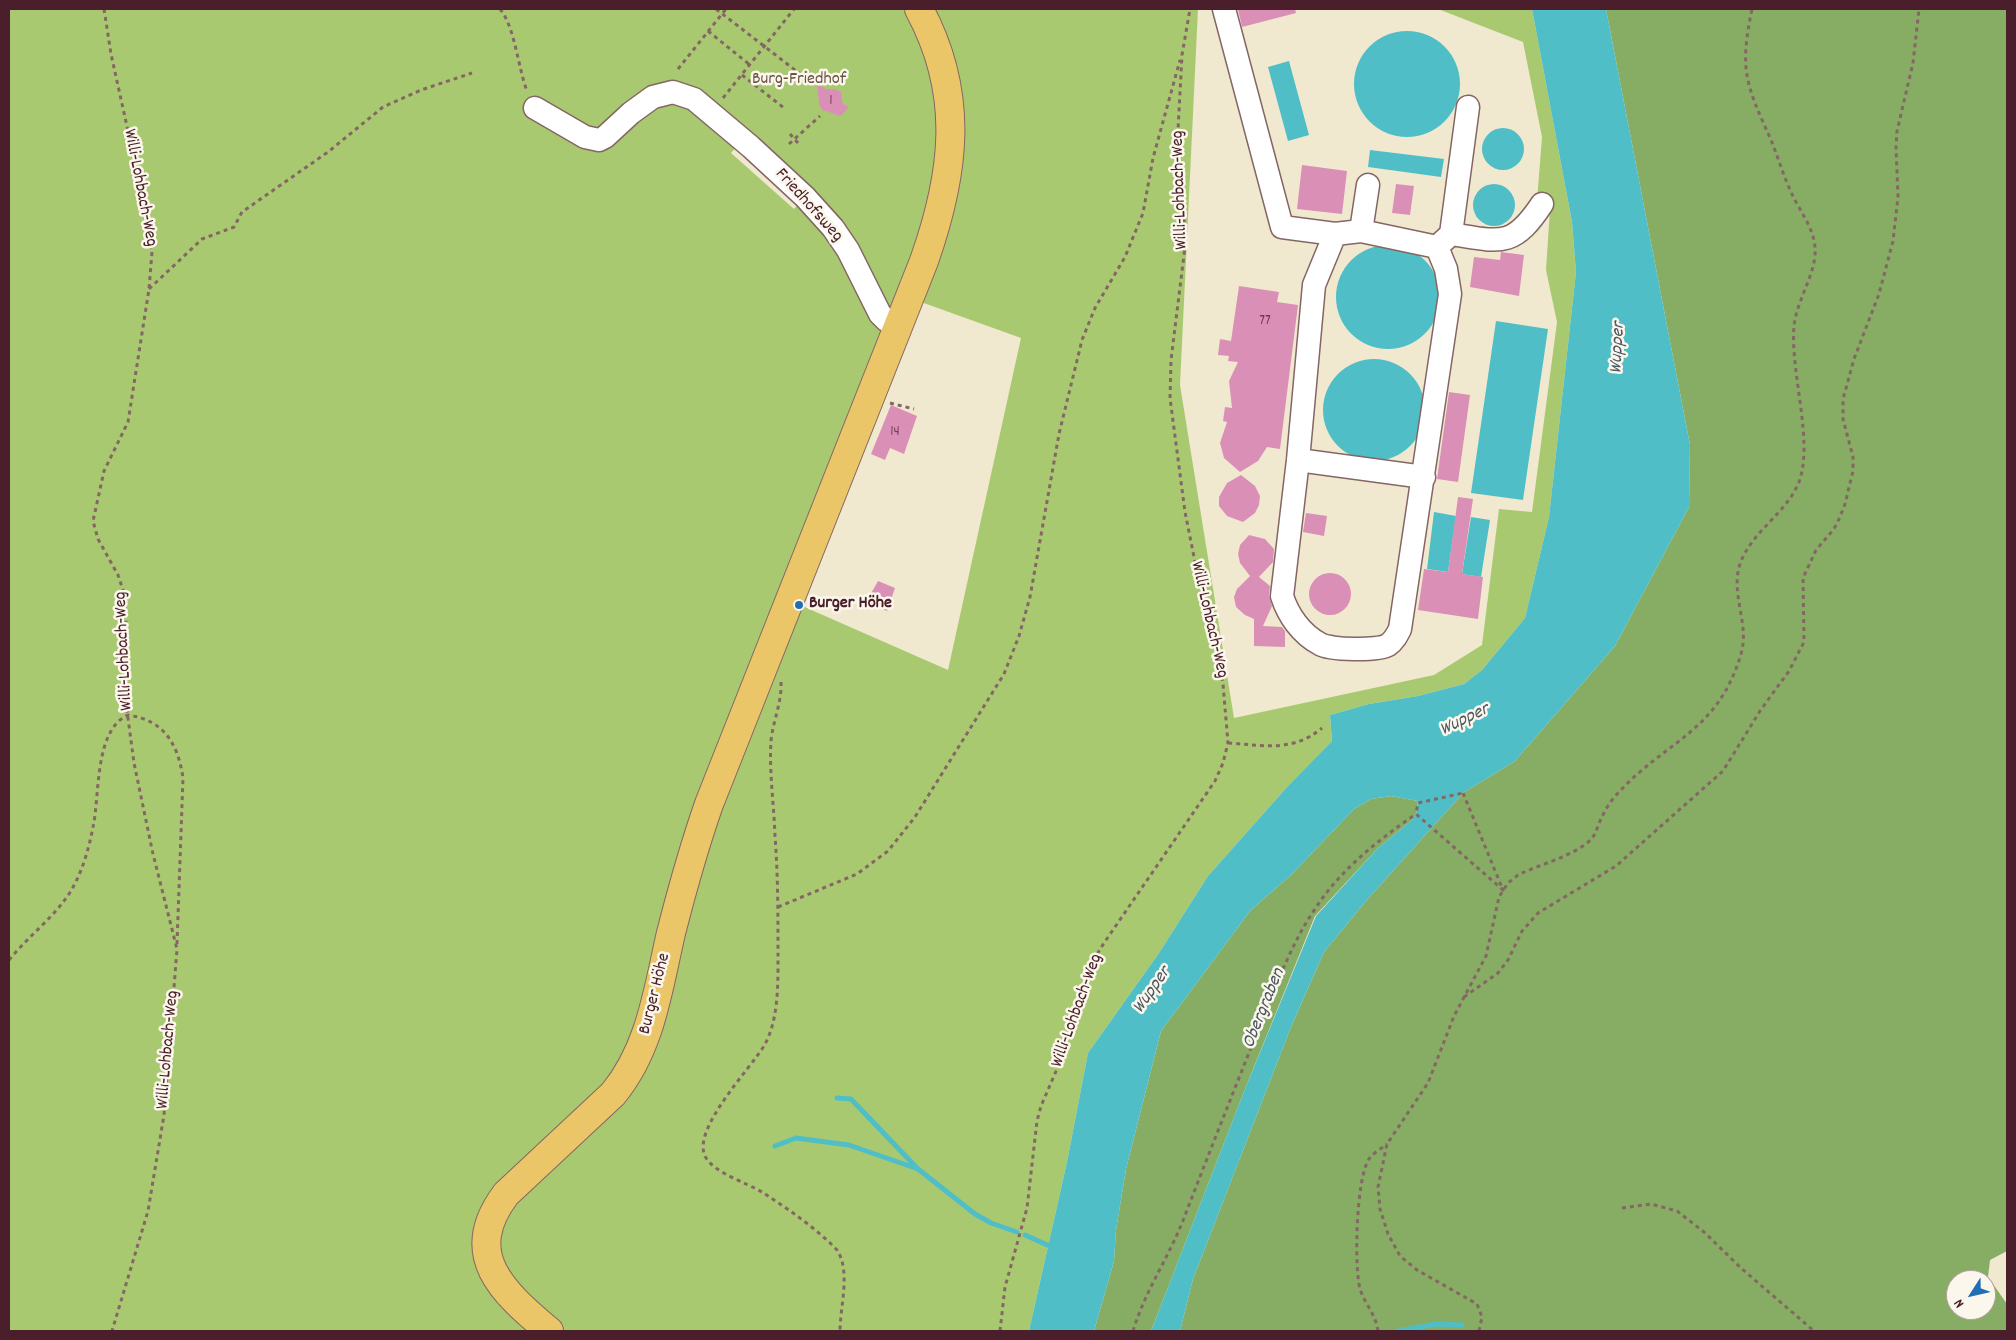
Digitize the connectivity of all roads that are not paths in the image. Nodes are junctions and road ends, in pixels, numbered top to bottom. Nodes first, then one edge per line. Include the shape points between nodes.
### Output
1 (919, 9) edge
2 (1224, 9) edge
3 (1468, 107) dead end
4 (535, 108) road end
5 (1368, 185) dead end
6 (1542, 204) dead end
7 (1361, 232) junction
8 (1335, 234) junction
9 (1444, 240) junction
10 (898, 327) junction
11 (1298, 460) junction
12 (1424, 478) junction
13 (549, 1331) edge

1 - 10 main road, Burger Höhe via 938,52 946,84 950,114 949,168 934,231
2 - 8 lane via 1282,227
3 - 9 lane
4 - 10 lane, Friedhofsweg via 580,135 599,140 647,100 659,94 673,92 694,99 743,139 833,228 848,250 880,314
5 - 7 lane
6 - 9 lane via 1525,228 1510,238
7 - 8 lane
7 - 9 lane
8 - 11 lane via 1314,285
9 - 12 lane via 1450,294
10 - 13 main road, Burger Höhe via 763,663 694,848 649,1024 635,1062 609,1098 513,1186 492,1217 487,1247 494,1276 510,1296
11 - 12 lane
11 - 12 lane via 1282,596 1287,611 1298,625 1326,647 1380,648 1397,637

